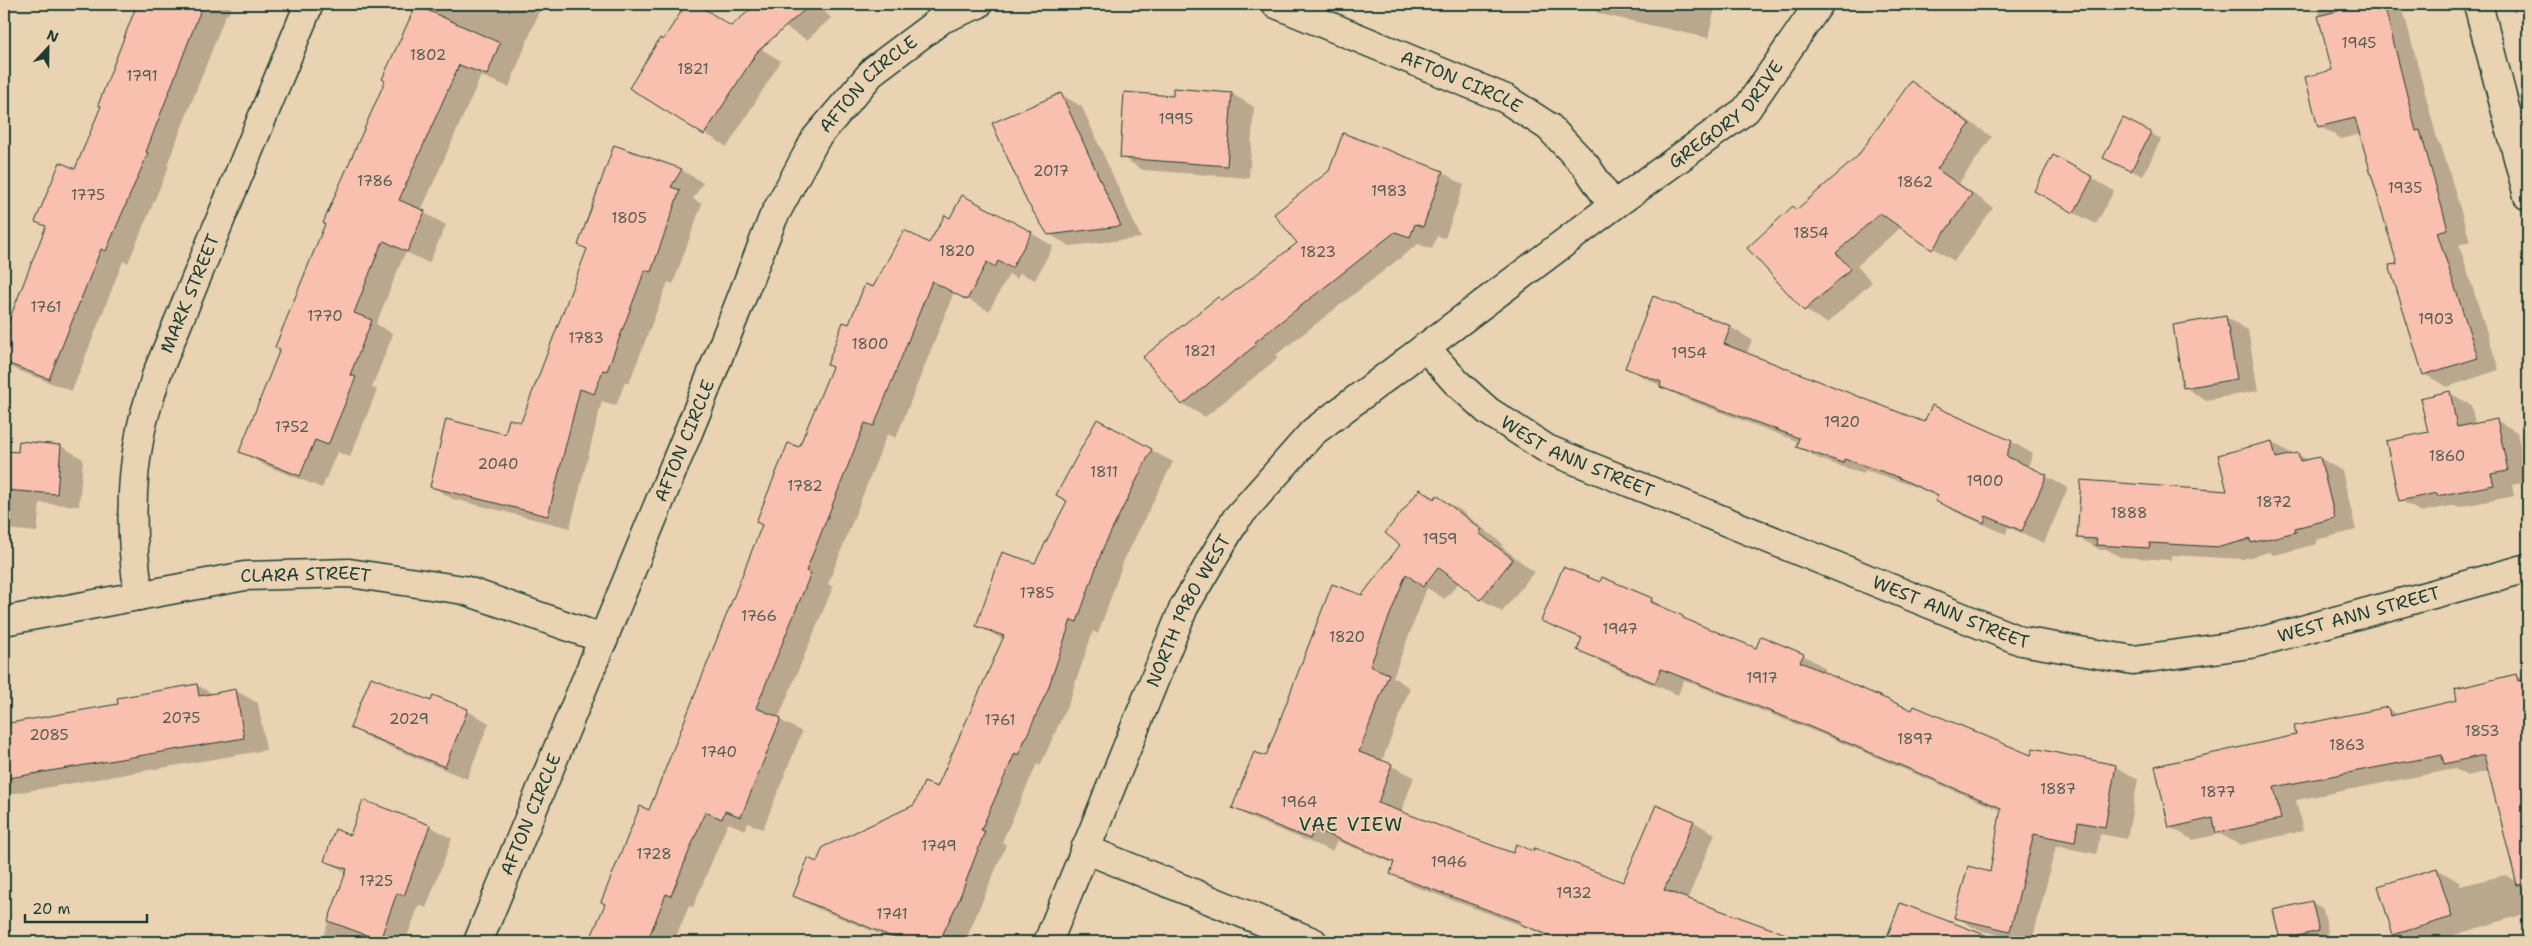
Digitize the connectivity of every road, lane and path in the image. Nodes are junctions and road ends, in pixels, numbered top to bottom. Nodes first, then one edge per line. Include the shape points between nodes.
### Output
1 (309, 4) edge
2 (978, 4) edge
3 (1276, 4) edge
4 (1819, 4) edge
5 (2478, 4) edge
6 (2528, 196) edge
7 (1613, 206) junction
8 (1425, 347) junction
9 (2528, 568) edge
10 (139, 596) junction
11 (4, 621) edge
12 (604, 639) junction
13 (1085, 849) junction
14 (478, 942) edge
15 (1048, 942) edge
16 (1313, 942) edge

1 - 10 street, MARK STREET via 156,376 140,435 132,497 133,559
2 - 12 street, AFTON CIRCLE via 942,19 874,70 816,138 773,218
3 - 7 street, AFTON CIRCLE via 1506,99 1549,127 1586,166
4 - 7 street, GREGORY DRIVE via 1746,110
5 - 6 street
7 - 8 street, GREGORY DRIVE
8 - 9 street, WEST ANN STREET via 1488,411 1547,449 2021,640 2133,660 2251,644
8 - 13 street, NORTH 1980 WEST via 1313,432 1236,519 1184,606
10 - 11 street, CLARA STREET
10 - 12 street, CLARA STREET via 244,576 349,573 464,590
12 - 14 street, AFTON CIRCLE
13 - 15 street, NORTH 1980 WEST
13 - 16 street

